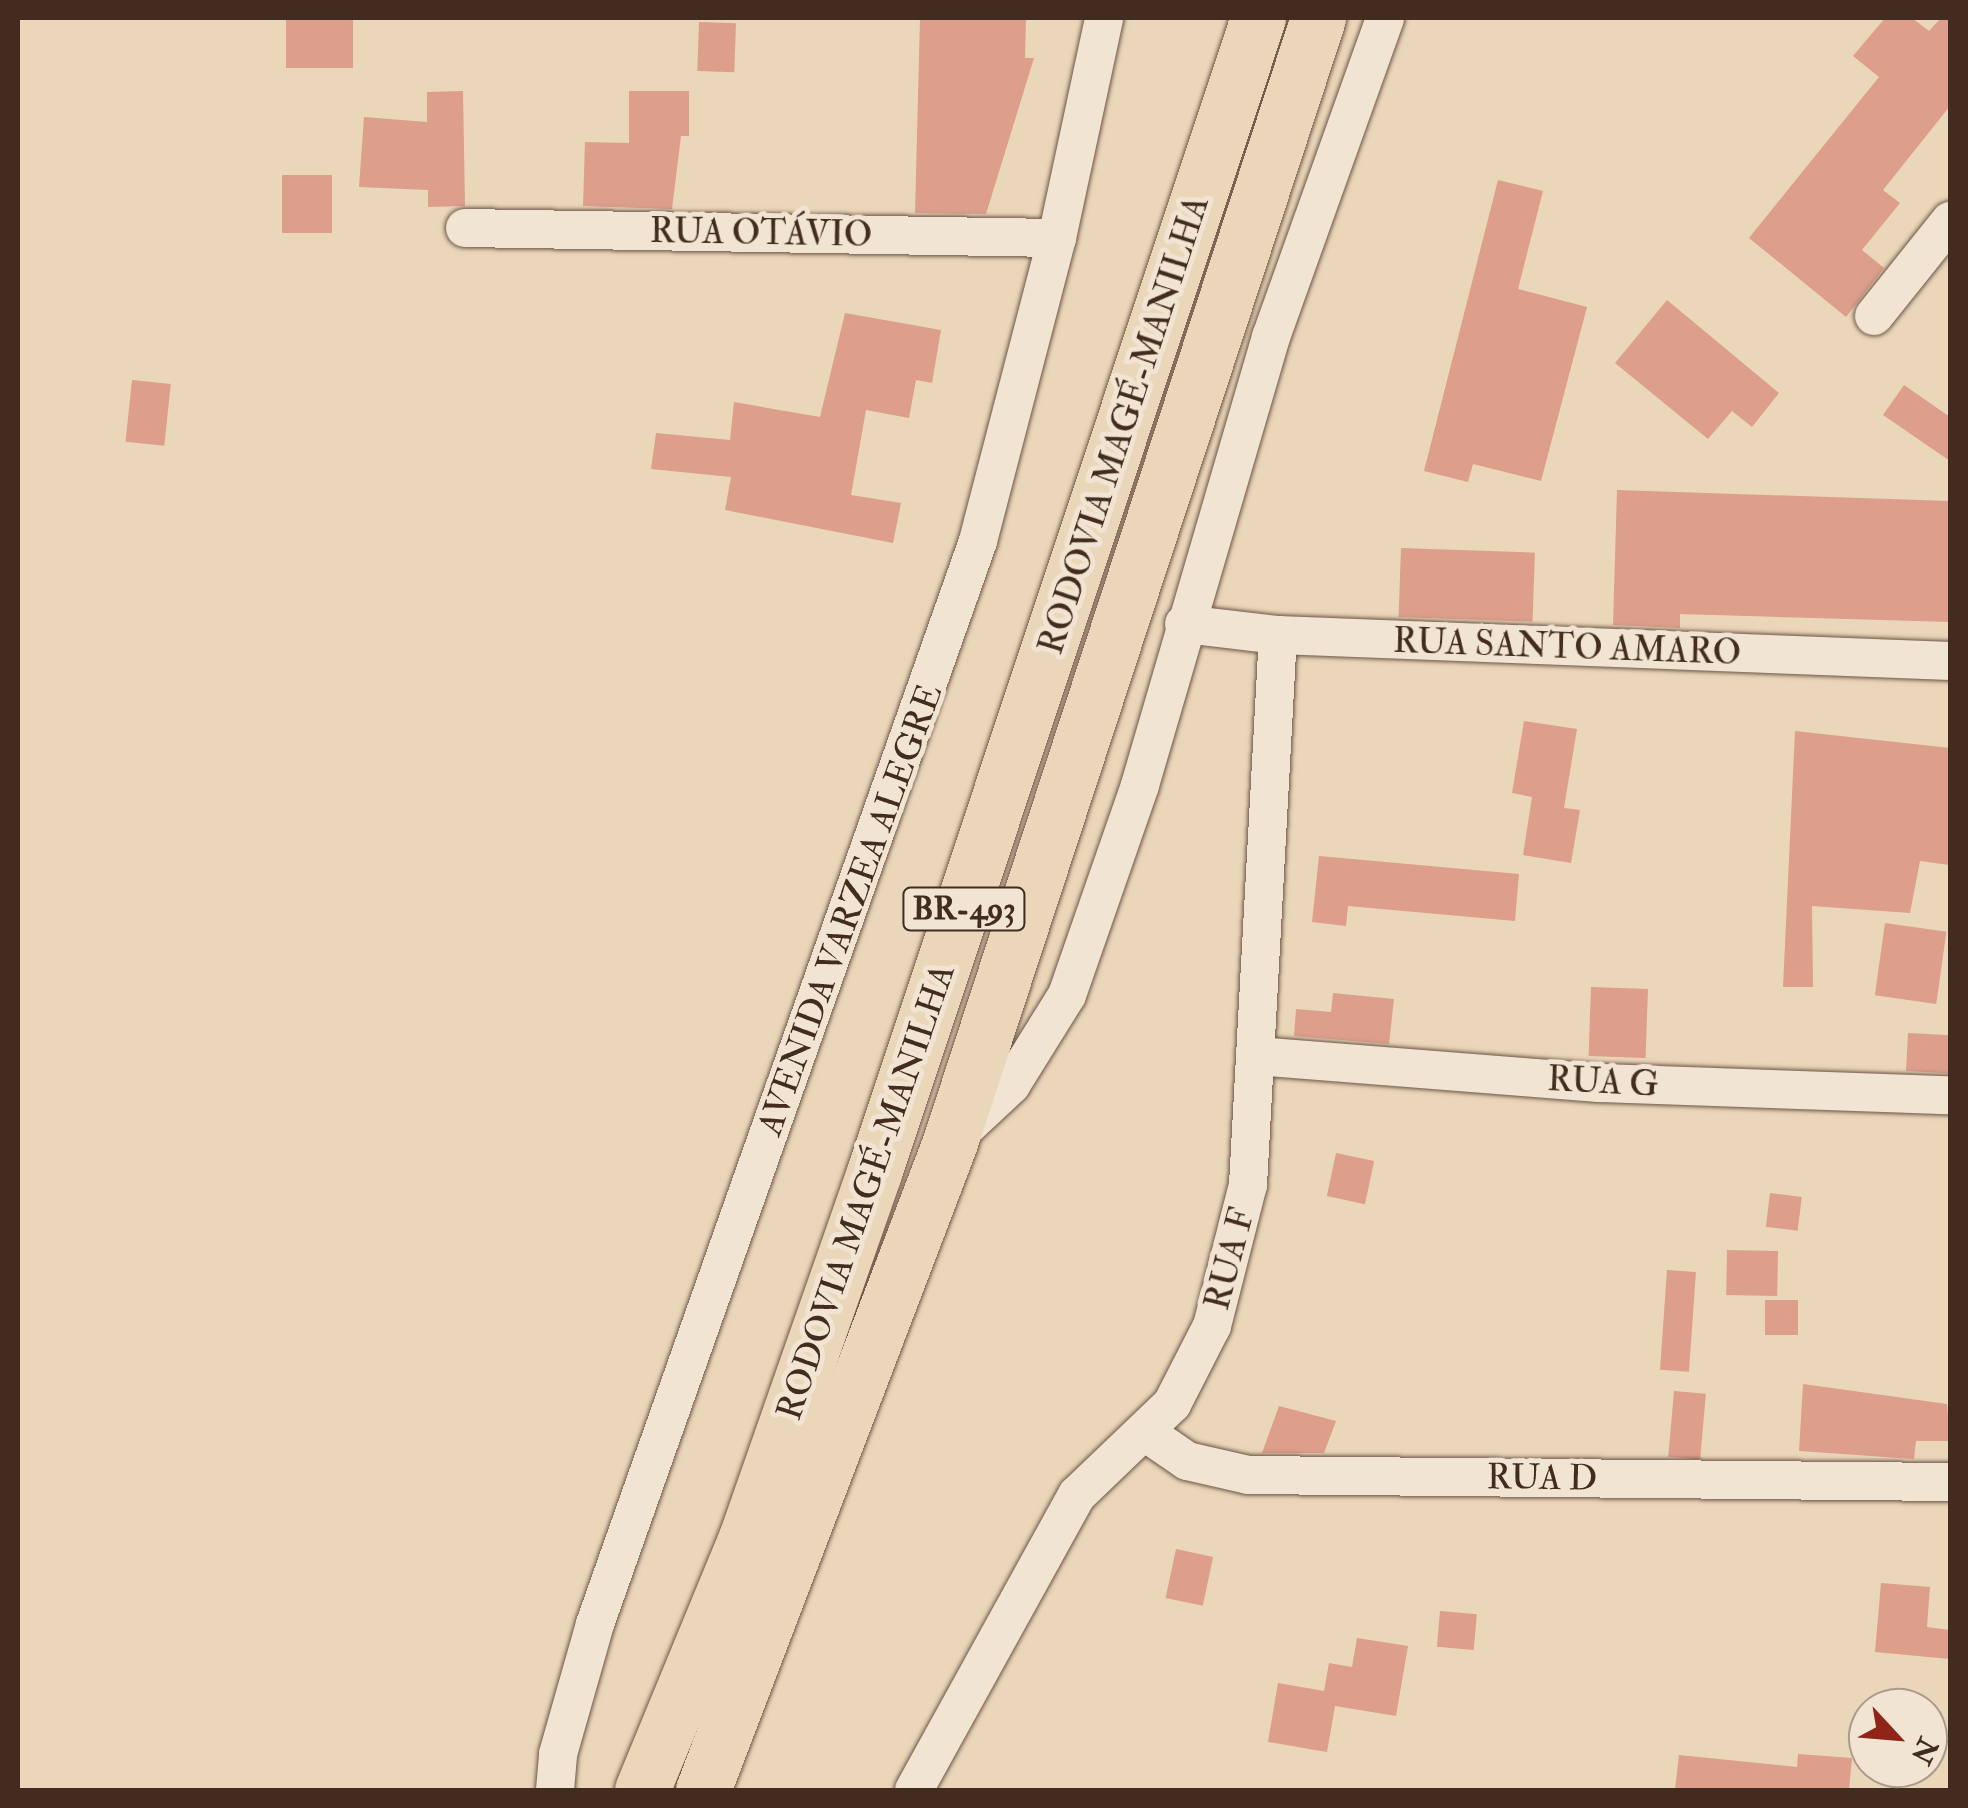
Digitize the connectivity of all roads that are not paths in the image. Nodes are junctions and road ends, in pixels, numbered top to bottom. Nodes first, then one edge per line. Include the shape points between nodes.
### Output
1 (1104, 18) edge
2 (1258, 18) edge
3 (1318, 18) edge
4 (1385, 18) edge
5 (1950, 221) edge
6 (465, 228) dead end
7 (1056, 238) junction
8 (1874, 316) dead end
9 (1184, 624) junction
10 (1278, 635) junction
11 (1950, 661) edge
12 (1256, 1056) junction
13 (1950, 1095) edge
14 (950, 1142) junction
15 (1146, 1432) junction
16 (1950, 1482) edge
17 (555, 1790) edge
18 (642, 1790) edge
19 (703, 1790) edge
20 (914, 1790) edge

1 - 7 street, AVENIDA VARZEA ALEGRE
2 - 18 highway, RODOVIA MAGÉ-MANILHA / BR-493 via 874,1173 746,1538
3 - 14 highway, RODOVIA MAGÉ-MANILHA / BR-493
4 - 9 street via 1272,337
5 - 8 street
6 - 7 street, RUA OTÁVIO
7 - 17 street, AVENIDA VARZEA ALEGRE via 978,541 595,1624 558,1754
9 - 10 street, RUA SANTO AMARO
9 - 14 street via 1134,802 1067,995 1011,1086
10 - 11 street, RUA SANTO AMARO
10 - 12 street, RUA F
12 - 13 street, RUA G via 1598,1083
12 - 15 street, RUA F via 1248,1186 1235,1253 1189,1375
14 - 19 highway, RODOVIA MAGÉ-MANILHA / BR-493
15 - 16 street, RUA D via 1187,1461 1248,1475
15 - 20 street, RUA F via 1077,1495

